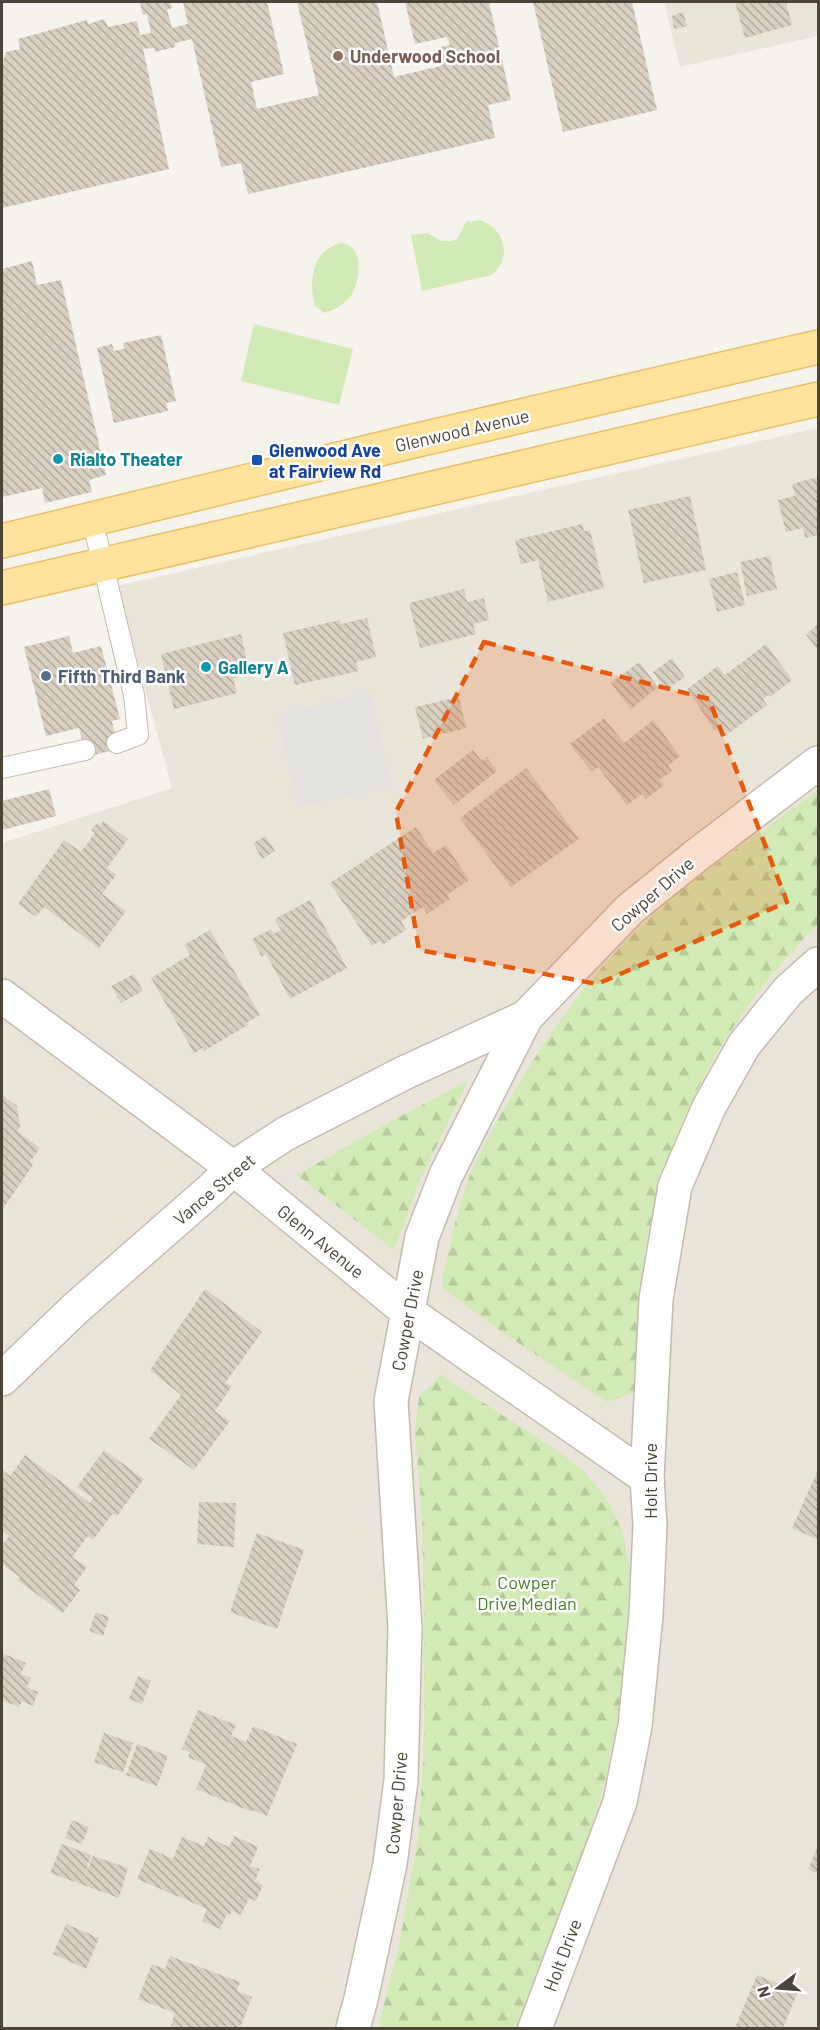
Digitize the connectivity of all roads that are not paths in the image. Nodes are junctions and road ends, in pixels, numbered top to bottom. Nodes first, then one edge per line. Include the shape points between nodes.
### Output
1 (819, 347) edge
2 (819, 399) edge
3 (92, 519) junction
4 (2, 541) edge
5 (103, 565) junction
6 (2, 588) edge
7 (117, 743) dead end
8 (85, 750) dead end
9 (819, 764) edge
10 (2, 768) edge
11 (819, 964) edge
12 (2, 996) edge
13 (526, 1017) junction
14 (233, 1168) junction
15 (408, 1312) junction
16 (2, 1379) edge
17 (647, 1478) junction
18 (353, 2028) edge
19 (535, 2028) edge

1 - 3 main road, Glenwood Avenue
2 - 5 main road
3 - 4 main road, Glenwood Avenue
3 - 5 lane
5 - 6 main road
5 - 7 lane via 135,705 138,735
8 - 10 lane
9 - 13 street, Cowper Drive via 630,909
11 - 17 street, Holt Drive via 788,991 744,1045 709,1107 675,1186 656,1299
12 - 14 street, Glenn Avenue
13 - 14 street, Vance Street via 285,1134
13 - 15 street, Cowper Drive via 446,1175 422,1237
14 - 15 street, Glenn Avenue
14 - 16 street, Vance Street
15 - 17 street, Glenn Avenue
15 - 18 street, Cowper Drive via 391,1401 405,1628 401,1780 390,1864
17 - 19 street, Holt Drive via 650,1525 646,1615 635,1726 620,1802

